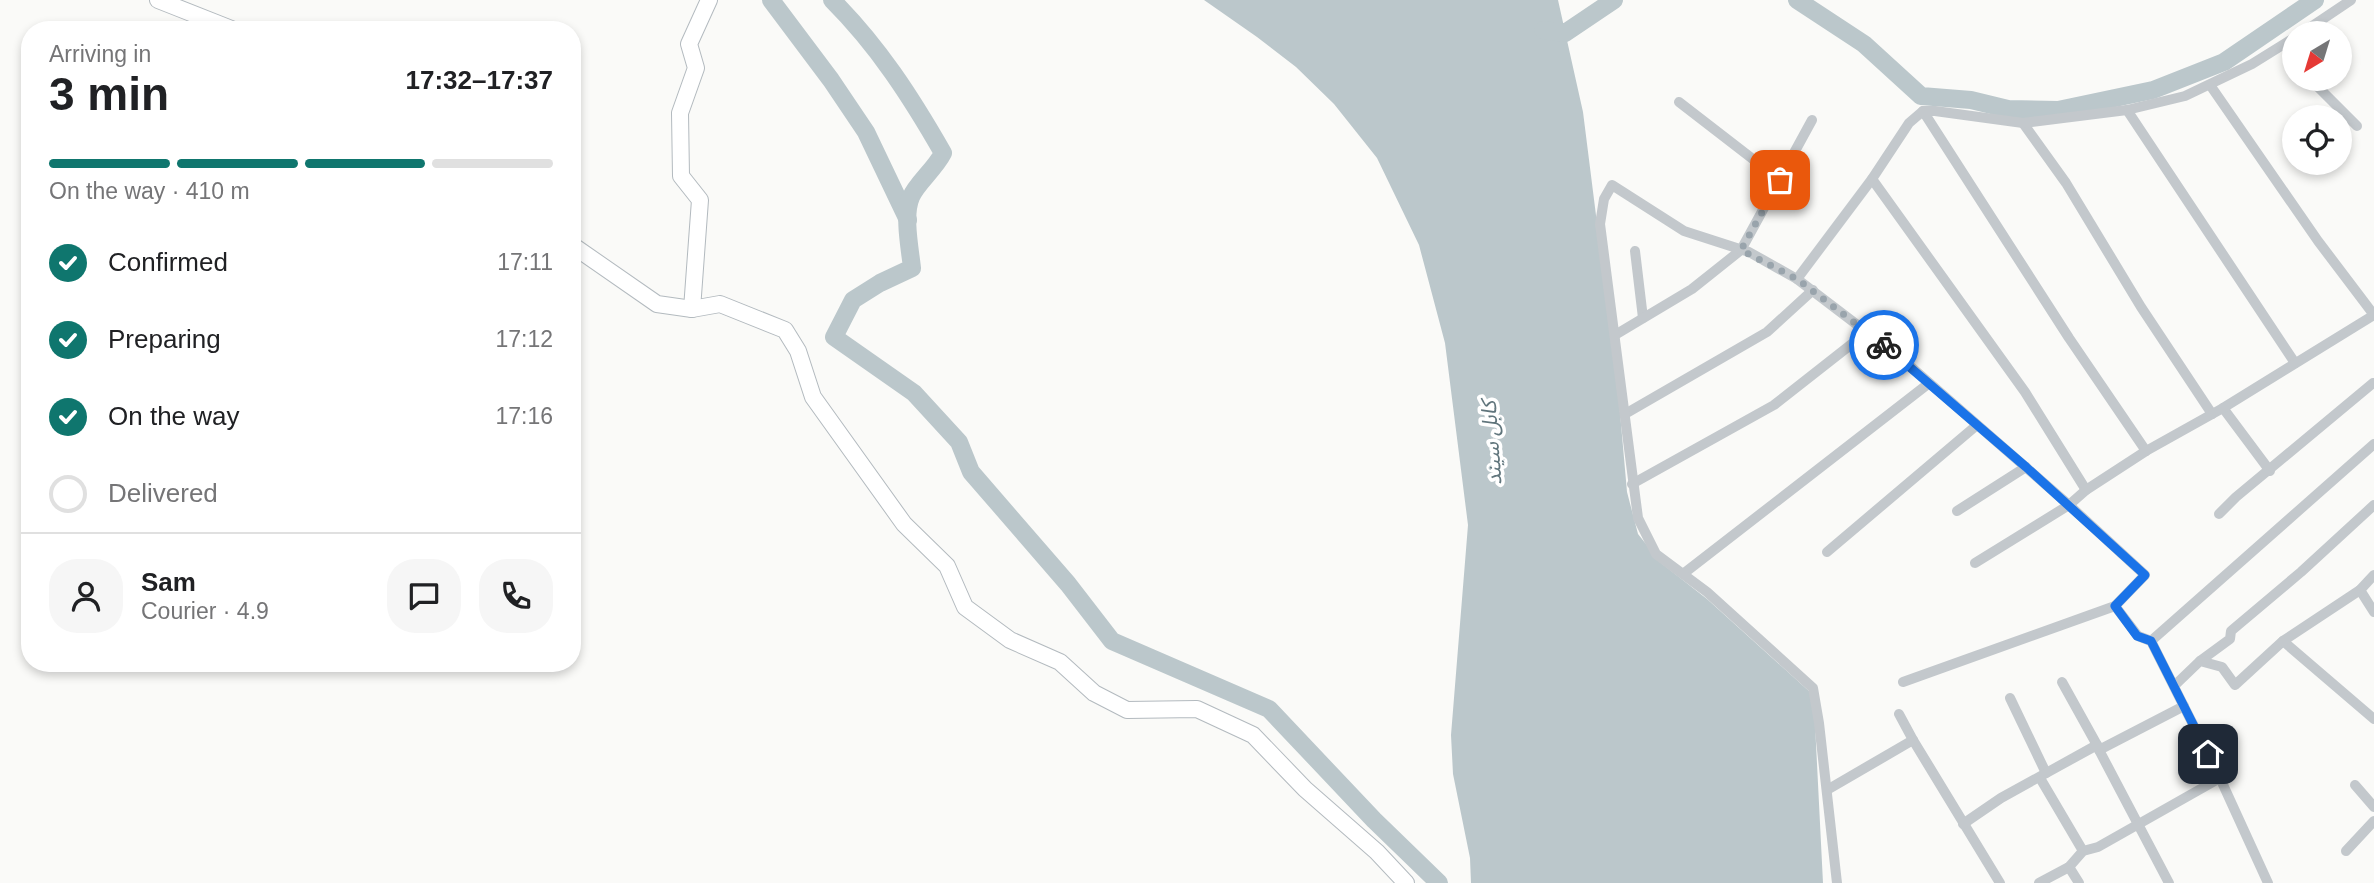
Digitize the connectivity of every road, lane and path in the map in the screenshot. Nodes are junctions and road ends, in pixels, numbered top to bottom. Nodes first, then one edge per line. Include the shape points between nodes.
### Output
1 (158, 0) edge
2 (709, 0) edge
3 (2351, 0) edge
4 (211, 21) edge
5 (2320, 21) edge
6 (2282, 46) edge
7 (2210, 85) junction
8 (2322, 91) edge
9 (1679, 102) dead end
10 (2127, 110) junction
11 (1923, 111) junction
12 (1812, 120) dead end
13 (2023, 123) junction
14 (2357, 126) dead end
15 (1872, 179) junction
16 (1780, 180) junction
17 (1741, 250) junction
18 (581, 251) edge
19 (1635, 251) dead end
20 (1797, 279) junction
21 (1813, 290) junction
22 (692, 309) junction
23 (2374, 315) edge
24 (1643, 318) junction
25 (1867, 332) junction
26 (1615, 335) junction
27 (2295, 363) junction
28 (2373, 383) edge
29 (1928, 384) junction
30 (2223, 408) junction
31 (1625, 414) junction
32 (2212, 414) junction
33 (1977, 425) junction
34 (2374, 444) edge
35 (2146, 451) junction
36 (2026, 467) junction
37 (2270, 471) junction
38 (1632, 484) junction
39 (2086, 490) junction
40 (2069, 505) junction
41 (2374, 505) edge
42 (1957, 511) dead end
43 (2220, 514) dead end
44 (1827, 552) dead end
45 (1975, 563) dead end
46 (1683, 574) junction
47 (2374, 575) edge
48 (2360, 590) junction
49 (2115, 606) junction
50 (2374, 612) edge
51 (2151, 641) junction
52 (2283, 641) junction
53 (2200, 661) junction
54 (1903, 682) dead end
55 (2062, 682) dead end
56 (2174, 686) junction
57 (2010, 698) dead end
58 (2184, 706) junction
59 (1899, 714) dead end
60 (2374, 719) edge
61 (1913, 740) junction
62 (2098, 747) junction
63 (2043, 775) junction
64 (2220, 778) junction
65 (2355, 785) dead end
66 (1826, 790) junction
67 (2374, 807) edge
68 (2374, 821) edge
69 (1963, 824) junction
70 (2137, 826) junction
71 (2083, 851) junction
72 (2346, 851) dead end
73 (2068, 867) junction
74 (1406, 883) edge
75 (1837, 883) edge
76 (2000, 883) edge
77 (2039, 883) edge
78 (2079, 883) edge
79 (2168, 883) edge
80 (2269, 883) edge

1 - 4 street
2 - 22 street via 690,44 696,68 680,113 681,176 700,200
3 - 5 street
6 - 7 street
7 - 10 street
7 - 23 street
8 - 14 street
9 - 16 street
10 - 13 street
10 - 27 street
11 - 13 street
11 - 15 street via 1909,123
11 - 35 street
12 - 16 street
13 - 32 street
15 - 20 street
15 - 39 street via 2025,392
16 - 17 street
17 - 20 street
17 - 24 street via 1692,289
17 - 26 street via 1684,231 1612,185 1604,199 1600,224
18 - 22 street via 657,304
19 - 24 street
20 - 21 street
21 - 25 street
21 - 31 street via 1768,332
22 - 74 street via 720,304 785,330 798,351 813,397 904,523 947,566 965,607 1010,640 1060,662 1094,694 1126,710 1197,709 1253,735
23 - 27 street
24 - 26 street
25 - 29 street
25 - 38 street via 1774,405
26 - 31 street
27 - 30 street
28 - 37 street
29 - 33 street
29 - 46 street
30 - 32 street
30 - 37 street
31 - 38 street
32 - 35 street
33 - 36 street
33 - 44 street
34 - 51 street
35 - 39 street
36 - 40 street
36 - 42 street
37 - 43 street
38 - 46 street via 1638,518 1656,554
39 - 40 street
40 - 45 street
40 - 49 street via 2145,575
41 - 53 street via 2231,631 2230,639
46 - 66 street via 1813,688
47 - 48 street
48 - 50 street
48 - 52 street
49 - 51 street via 2137,636
49 - 54 street
51 - 56 street
52 - 53 street via 2235,685 2221,667
52 - 60 street
53 - 56 street
55 - 62 street
56 - 58 street
57 - 63 street
58 - 62 street
58 - 64 street
59 - 61 street
61 - 66 street
61 - 69 street
62 - 63 street
62 - 70 street
63 - 69 street
63 - 71 street
64 - 70 street
64 - 80 street
65 - 67 street
66 - 75 street
68 - 72 street
69 - 76 street
70 - 71 street
70 - 79 street
71 - 73 street
73 - 77 street
73 - 78 street

